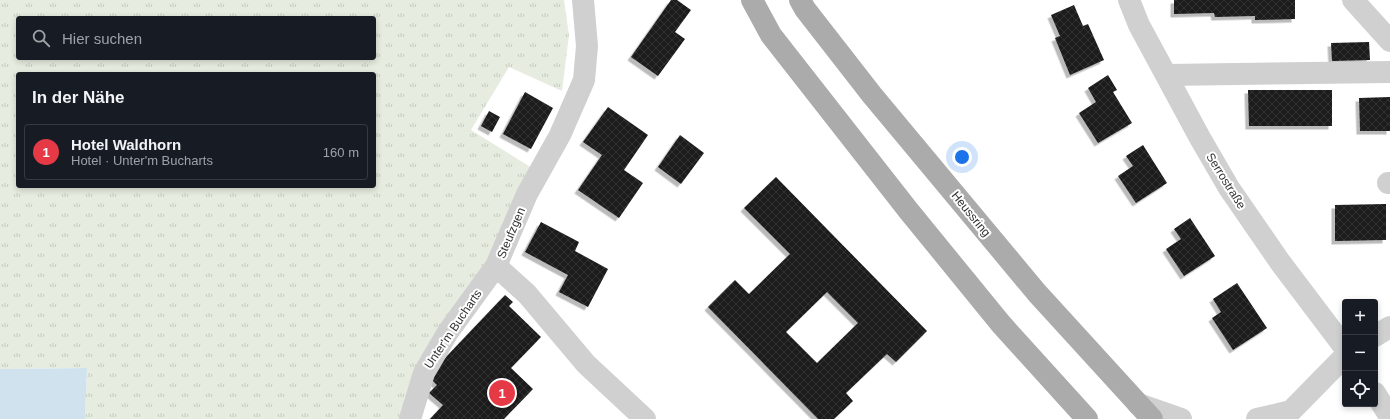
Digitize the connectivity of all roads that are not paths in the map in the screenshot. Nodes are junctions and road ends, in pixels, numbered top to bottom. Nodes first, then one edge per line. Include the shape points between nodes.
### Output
1 (583, 0) edge
2 (752, 0) edge
3 (800, 0) edge
4 (1129, 0) edge
5 (1353, 0) edge
6 (1390, 41) edge
7 (1390, 72) edge
8 (1166, 75) junction
9 (496, 266) junction
10 (1390, 327) edge
11 (1377, 335) edge
12 (1342, 344) edge
13 (1342, 359) edge
14 (1378, 398) edge
15 (1145, 412) edge
16 (1288, 416) edge
17 (1390, 417) edge
18 (410, 419) edge
19 (645, 419) edge
20 (1087, 419) edge
21 (1181, 419) edge
22 (1256, 419) edge

1 - 9 street, Steufzgen via 587,46 584,80 560,135 527,194
2 - 20 main road via 771,35 908,210 1001,324
3 - 15 main road, Heussring via 872,95 1037,293
4 - 8 street, Serrostraße via 1139,25
5 - 6 street
7 - 8 street
8 - 12 street, Serrostraße via 1229,188 1280,262
9 - 18 street, Unter'm Bucharts via 448,332 424,373
9 - 19 street, Steufzgen via 527,294 586,364
10 - 11 street
13 - 16 street
14 - 17 street
15 - 21 street
16 - 22 street

